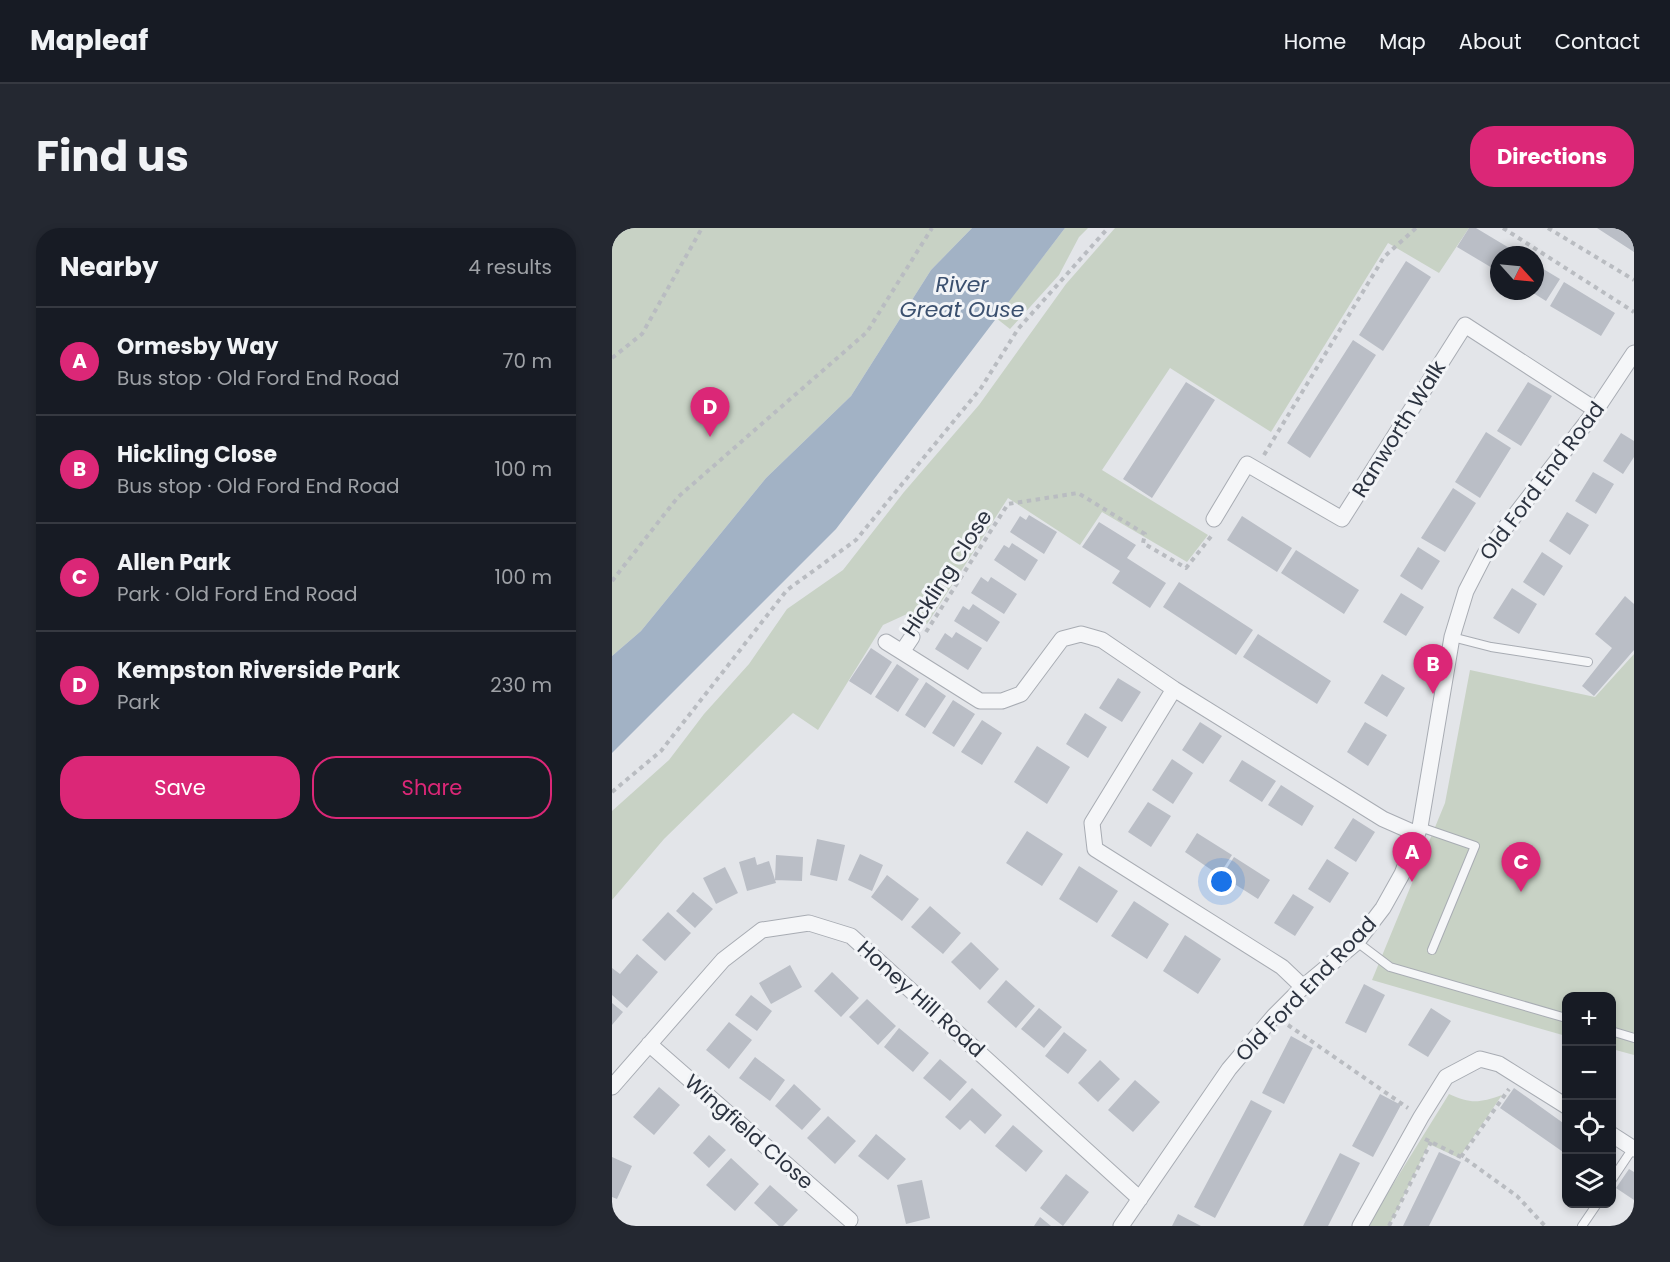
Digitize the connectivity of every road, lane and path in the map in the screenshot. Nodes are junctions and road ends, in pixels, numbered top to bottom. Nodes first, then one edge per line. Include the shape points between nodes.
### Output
1 (702, 228) edge
2 (932, 228) edge
3 (1108, 228) edge
4 (1416, 228) edge
5 (1503, 228) edge
6 (1548, 228) edge
7 (1634, 280) edge
8 (1634, 312) edge
9 (1634, 353) edge
10 (612, 358) edge
11 (1596, 410) junction
12 (1255, 469) junction
13 (1214, 519) joint
14 (612, 581) edge
15 (912, 637) dead end
16 (1452, 637) junction
17 (886, 642) dead end
18 (906, 654) junction
19 (1588, 662) dead end
20 (1174, 689) junction
21 (612, 792) edge
22 (1419, 830) junction
23 (1357, 942) junction
24 (1432, 950) dead end
25 (1303, 987) junction
26 (1274, 1016) junction
27 (1562, 1017) edge
28 (1616, 1033) edge
29 (1634, 1038) edge
30 (649, 1044) junction
31 (1518, 1075) junction
32 (612, 1087) edge
33 (1562, 1103) edge
34 (1421, 1117) junction
35 (1412, 1131) junction
36 (1616, 1137) edge
37 (1431, 1142) junction
38 (1633, 1148) edge
39 (1461, 1157) junction
40 (1616, 1174) edge
41 (1140, 1199) junction
42 (1594, 1208) edge
43 (850, 1220) dead end
44 (1121, 1226) edge
45 (1359, 1226) edge
46 (1389, 1226) edge
47 (1545, 1226) edge
48 (1582, 1226) edge

1 - 10 path via 642,334
2 - 14 path via 867,332 678,497
3 - 21 path via 1018,329 981,388 856,540 787,590 661,751
4 - 12 path via 1384,257
5 - 8 path
6 - 7 path
9 - 11 street, Old Ford End Road
11 - 12 street, Ranworth Walk via 1466,325 1342,519
11 - 16 street, Old Ford End Road via 1485,554 1466,591
12 - 13 street via 1247,464
13 - 18 path, Hickling Close via 1214,533 1186,568 1143,543 1145,534 1078,493 1008,504
15 - 18 street
16 - 19 lane
16 - 22 street, Old Ford End Road
17 - 18 street
18 - 20 street via 980,701 1002,701 1021,694 1062,639 1081,634 1102,640
20 - 22 street via 1383,819
20 - 25 street via 1092,823 1095,849 1282,967
22 - 23 street, Old Ford End Road via 1402,874
22 - 24 lane via 1475,846
23 - 25 street, Old Ford End Road
23 - 27 lane via 1390,967
25 - 26 street, Old Ford End Road
26 - 34 path
26 - 41 street, Old Ford End Road via 1230,1069
28 - 29 lane
30 - 32 street, Honey Hill Road
30 - 41 street, Honey Hill Road via 723,960 762,930 809,923 851,936
30 - 43 street, Wingfield Close
31 - 33 street
31 - 34 street via 1480,1059 1446,1077
31 - 39 path
34 - 35 street
35 - 37 path
35 - 45 street
36 - 38 street
37 - 39 path
37 - 46 path
38 - 40 lane
39 - 47 path via 1517,1196
41 - 44 street, Old Ford End Road
42 - 48 lane

